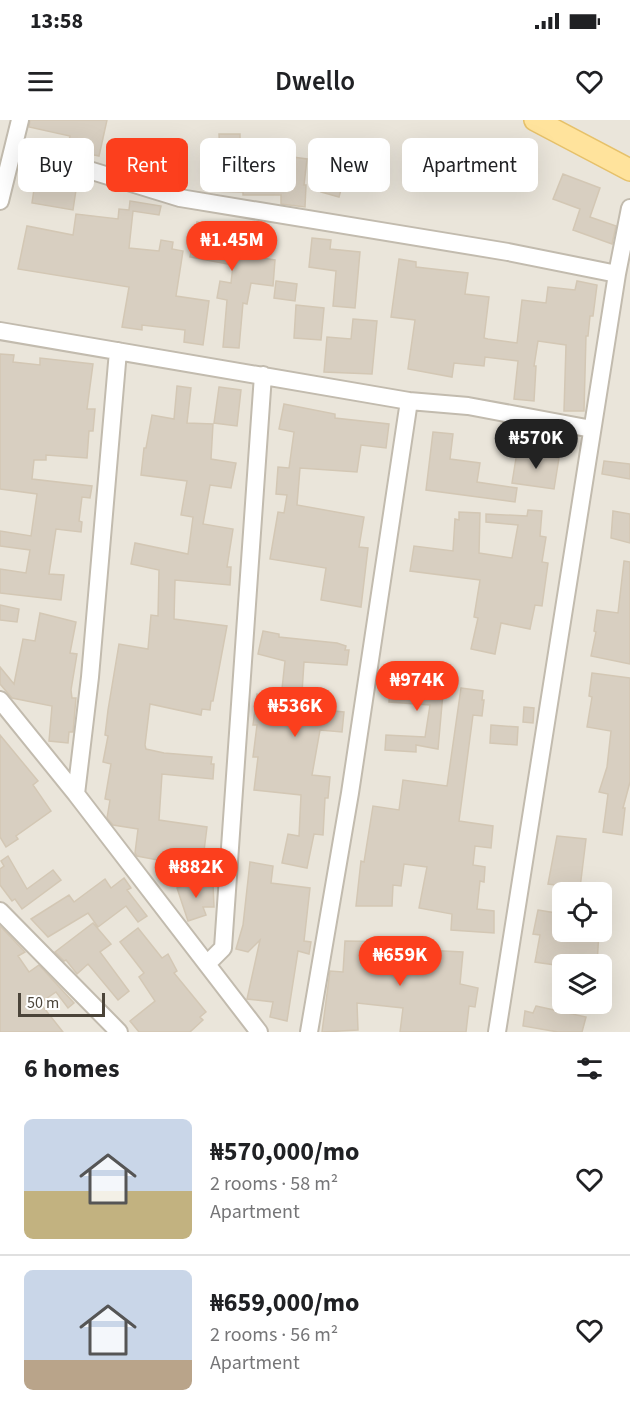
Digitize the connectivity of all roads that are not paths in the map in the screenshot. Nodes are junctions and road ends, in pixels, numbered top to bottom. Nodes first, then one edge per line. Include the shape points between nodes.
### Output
1 (20, 120) edge
2 (535, 120) edge
3 (14, 147) junction
4 (630, 170) edge
5 (3, 176) edge
6 (0, 201) edge
7 (630, 208) edge
8 (617, 274) junction
9 (0, 332) edge
10 (118, 351) junction
11 (263, 375) junction
12 (409, 401) junction
13 (592, 429) junction
14 (0, 700) edge
15 (76, 794) junction
16 (0, 911) edge
17 (208, 963) junction
18 (119, 1032) edge
19 (259, 1032) edge
20 (309, 1032) edge
21 (497, 1032) edge

1 - 3 street
2 - 4 main road
3 - 5 street
3 - 8 street via 180,198
5 - 6 street
7 - 8 street
8 - 13 street
9 - 10 street
10 - 11 street
10 - 15 street
11 - 12 street
11 - 17 street via 224,948
12 - 13 street via 468,406
12 - 20 street via 350,793
13 - 21 street
14 - 15 street
15 - 17 street
16 - 18 street
17 - 19 street

